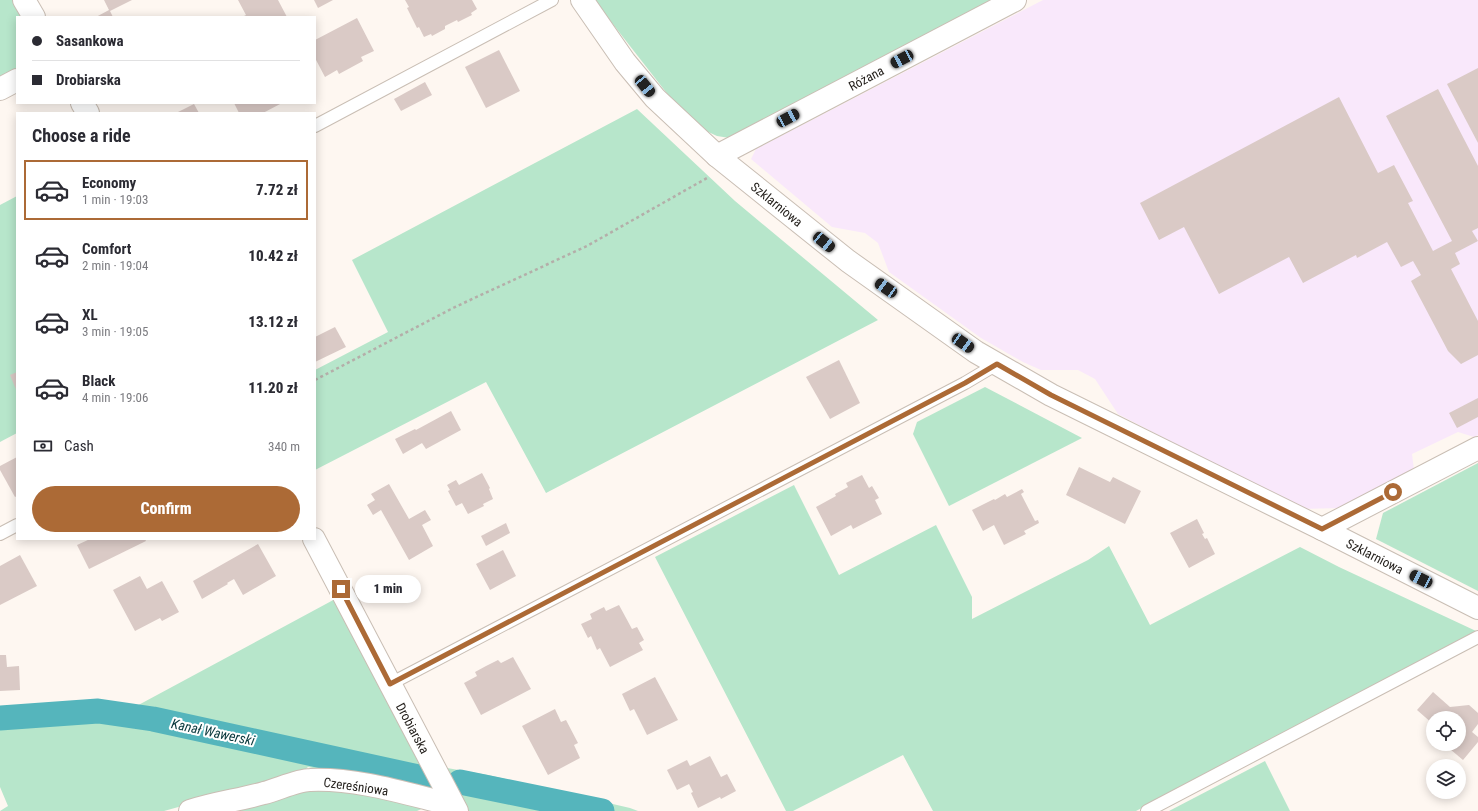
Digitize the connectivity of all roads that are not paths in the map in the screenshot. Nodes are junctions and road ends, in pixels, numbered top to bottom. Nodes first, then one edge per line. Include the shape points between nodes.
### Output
1 (24, 0) edge
2 (552, 0) edge
3 (582, 0) edge
4 (1015, 0) edge
5 (33, 16) edge
6 (16, 81) edge
7 (0, 89) edge
8 (316, 125) edge
9 (723, 160) junction
10 (997, 364) junction
11 (1478, 448) edge
12 (16, 526) edge
13 (1322, 529) junction
14 (0, 534) edge
15 (315, 540) edge
16 (1478, 608) edge
17 (1478, 637) edge
18 (390, 684) junction
19 (455, 808) edge
20 (190, 811) edge
21 (1147, 811) edge

1 - 5 street
2 - 8 lane
3 - 9 street, Szklarniowa via 625,62 654,98
4 - 9 street, Różana
6 - 7 street
9 - 10 street, Szklarniowa via 848,261 976,352
10 - 13 street, Szklarniowa via 1051,395
10 - 18 lane
11 - 13 street
12 - 14 lane
13 - 16 street, Szklarniowa
15 - 18 street, Drobiarska
17 - 21 lane
18 - 19 street, Drobiarska
19 - 20 street, Czereśniowa via 370,785 309,780

